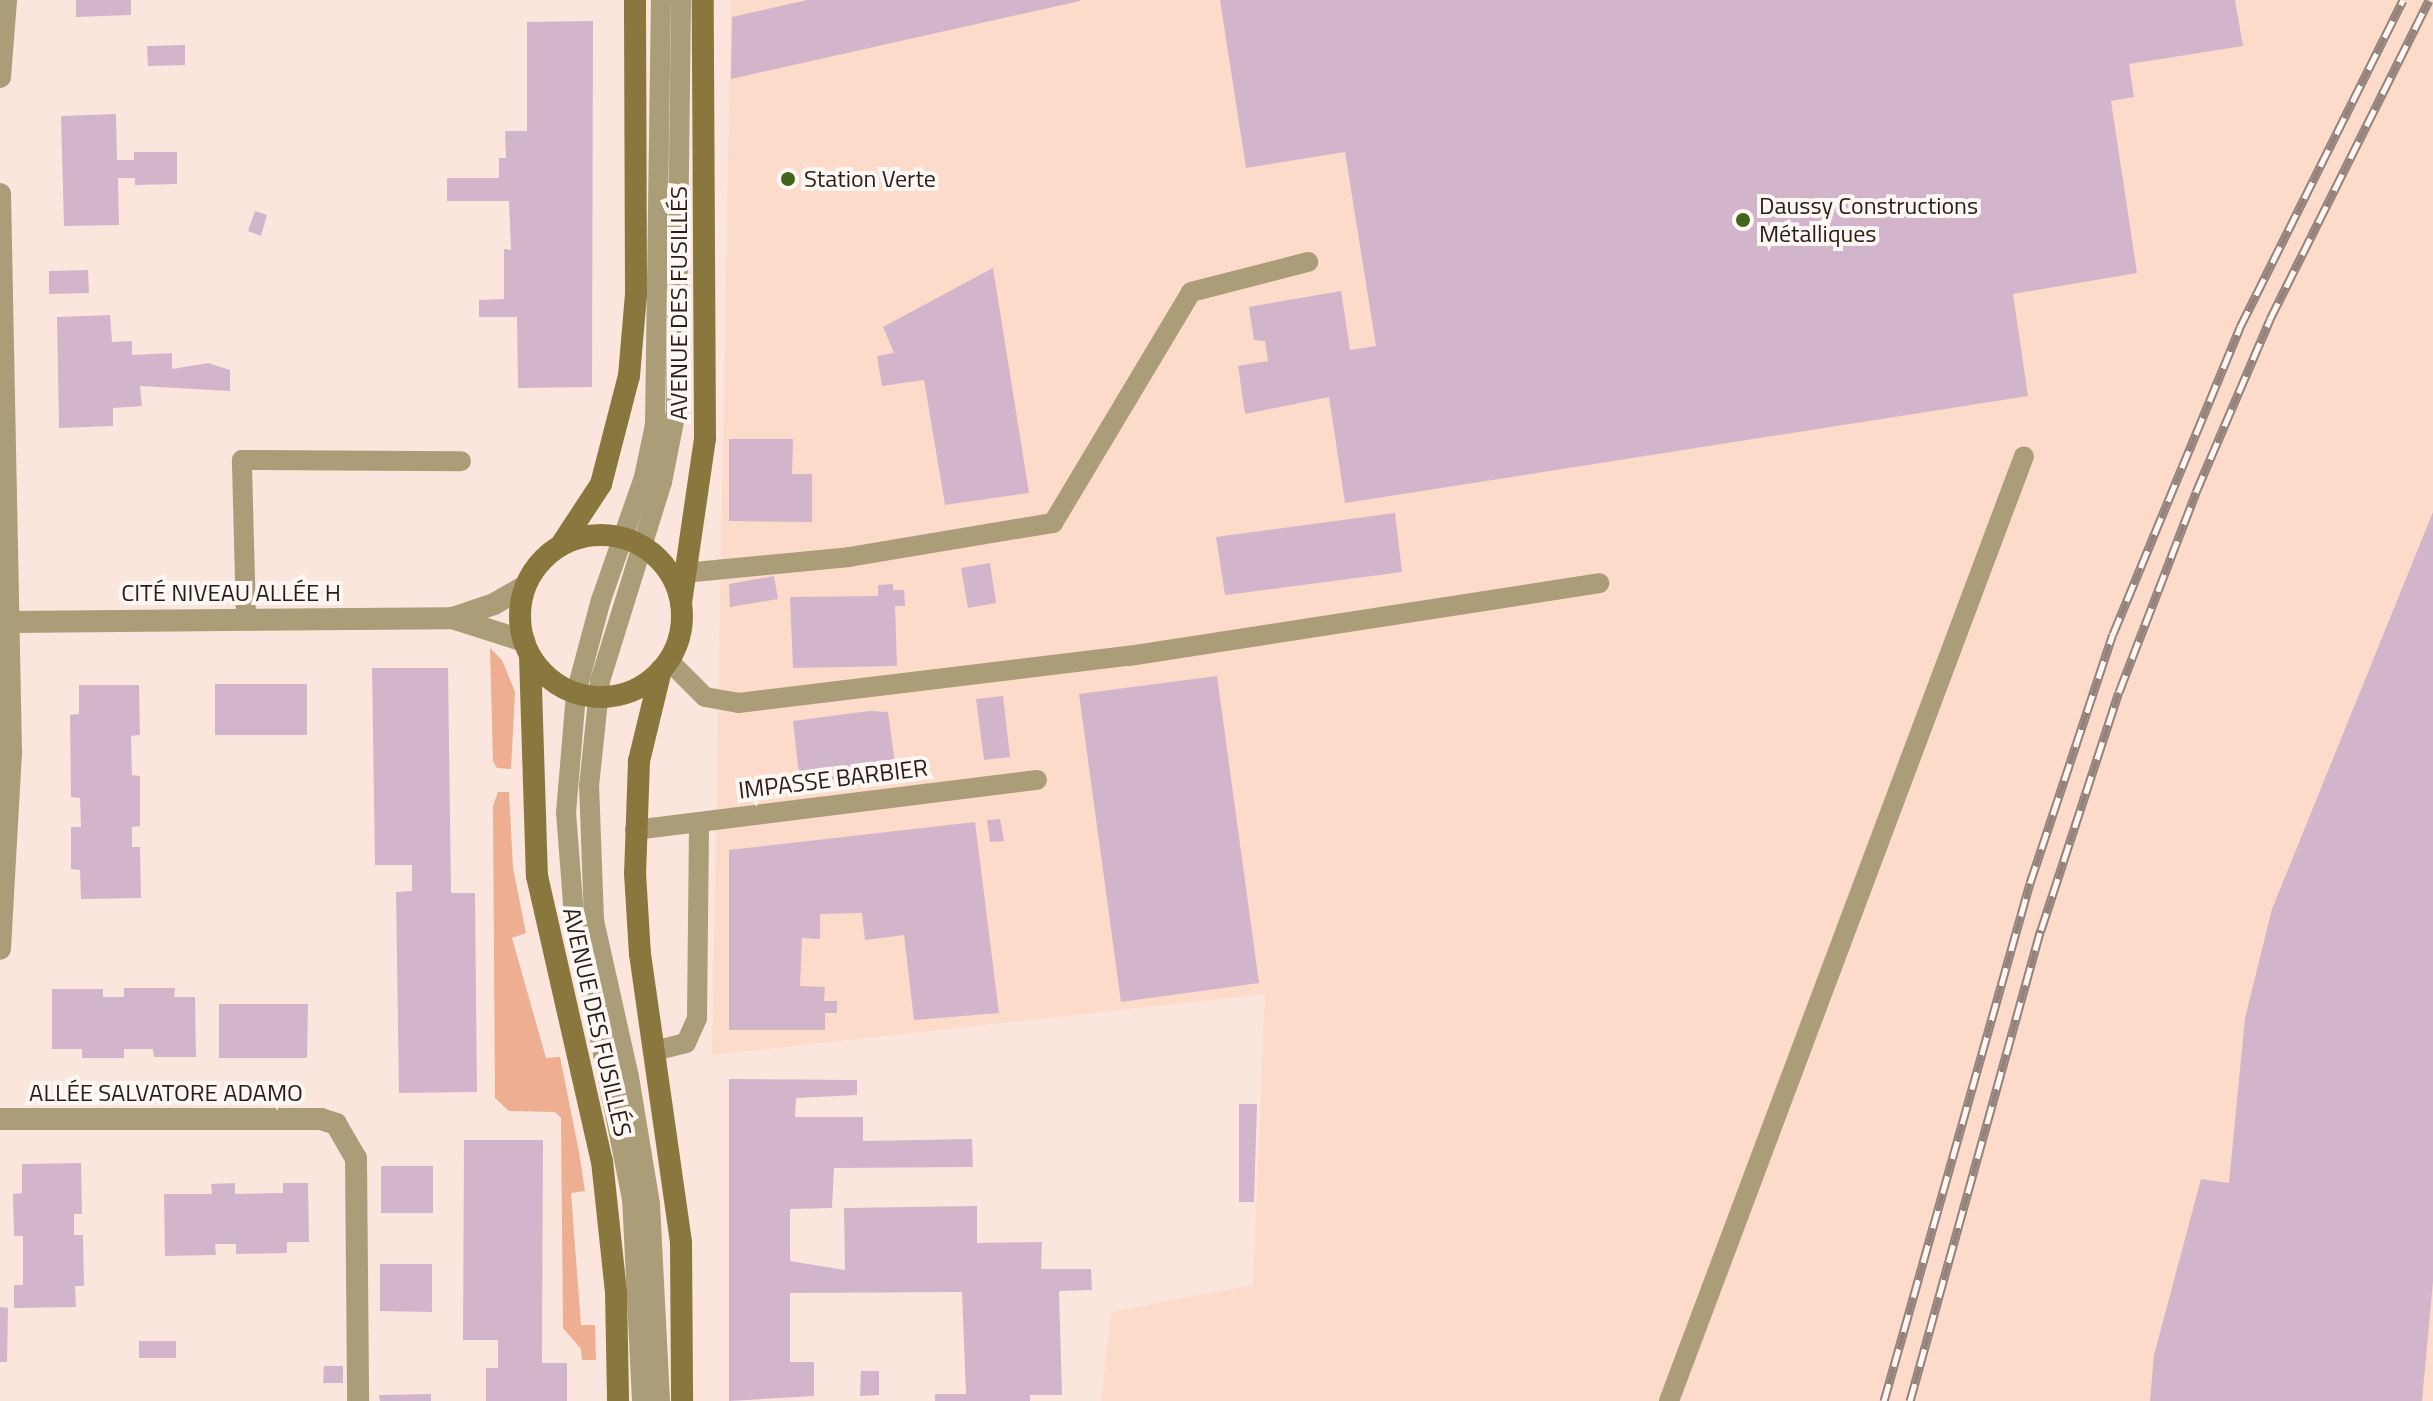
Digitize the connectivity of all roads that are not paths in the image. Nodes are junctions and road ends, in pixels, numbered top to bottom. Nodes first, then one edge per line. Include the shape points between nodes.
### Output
1 (6, 0) edge
2 (635, 0) edge
3 (661, 0) edge
4 (681, 0) edge
5 (703, 0) edge
6 (0, 77) edge
7 (0, 194) edge
8 (1308, 262) dead end
9 (2024, 456) dead end
10 (461, 461) dead end
11 (632, 541) junction
12 (561, 545) junction
13 (684, 573) junction
14 (1599, 583) dead end
15 (525, 586) junction
16 (681, 603) junction
17 (246, 618) junction
18 (452, 618) junction
19 (9, 622) junction
20 (527, 649) junction
21 (664, 665) junction
22 (586, 695) junction
23 (1037, 780) dead end
24 (699, 822) junction
25 (635, 830) junction
26 (0, 949) edge
27 (654, 1051) junction
28 (0, 1119) edge
29 (358, 1401) edge
30 (618, 1401) edge
31 (642, 1401) edge
32 (660, 1401) edge
33 (682, 1401) edge
34 (1669, 1401) edge

1 - 6 street
2 - 12 main road, AVENUE DES FUSILLÉS via 636,294 629,376 601,484
3 - 11 lane via 657,400
4 - 11 lane via 676,411 662,482
5 - 13 main road, AVENUE DES FUSILLÉS via 705,438
7 - 19 street
8 - 13 lane via 1191,292 1053,523 849,557
9 - 34 lane
10 - 17 lane via 242,460
11 - 12 main road via 592,535
11 - 16 main road via 667,569
11 - 22 lane
12 - 15 main road, AVENUE DES FUSILLÉS
13 - 16 main road, AVENUE DES FUSILLÉS
14 - 21 lane via 1129,656 738,703 705,697
15 - 18 street, CITÉ NIVEAU ALLÉE H via 494,604
15 - 20 main road, AVENUE DES FUSILLÉS via 519,614
16 - 21 main road, AVENUE DES FUSILLÉS via 679,638
17 - 18 street, CITÉ NIVEAU ALLÉE H
17 - 19 street, CITÉ NIVEAU ALLÉE H
18 - 20 street, CITÉ NIVEAU ALLÉE H
19 - 26 street via 10,809
20 - 22 main road via 549,679
20 - 30 main road, AVENUE DES FUSILLÉS via 537,876 602,1161 616,1292
21 - 22 main road via 632,691
21 - 25 main road, AVENUE DES FUSILLÉS via 644,733
22 - 31 lane via 566,784 569,873 632,1199
22 - 32 lane via 590,891 644,1159 659,1311
23 - 24 lane, IMPASSE BARBIER
24 - 25 lane, IMPASSE BARBIER
24 - 27 lane via 697,1018 686,1043
25 - 27 main road, AVENUE DES FUSILLÉS via 640,954
27 - 33 main road, AVENUE DES FUSILLÉS via 681,1243
28 - 29 street, ALLÉE SALVATORE ADAMO via 321,1119 336,1124 356,1158

